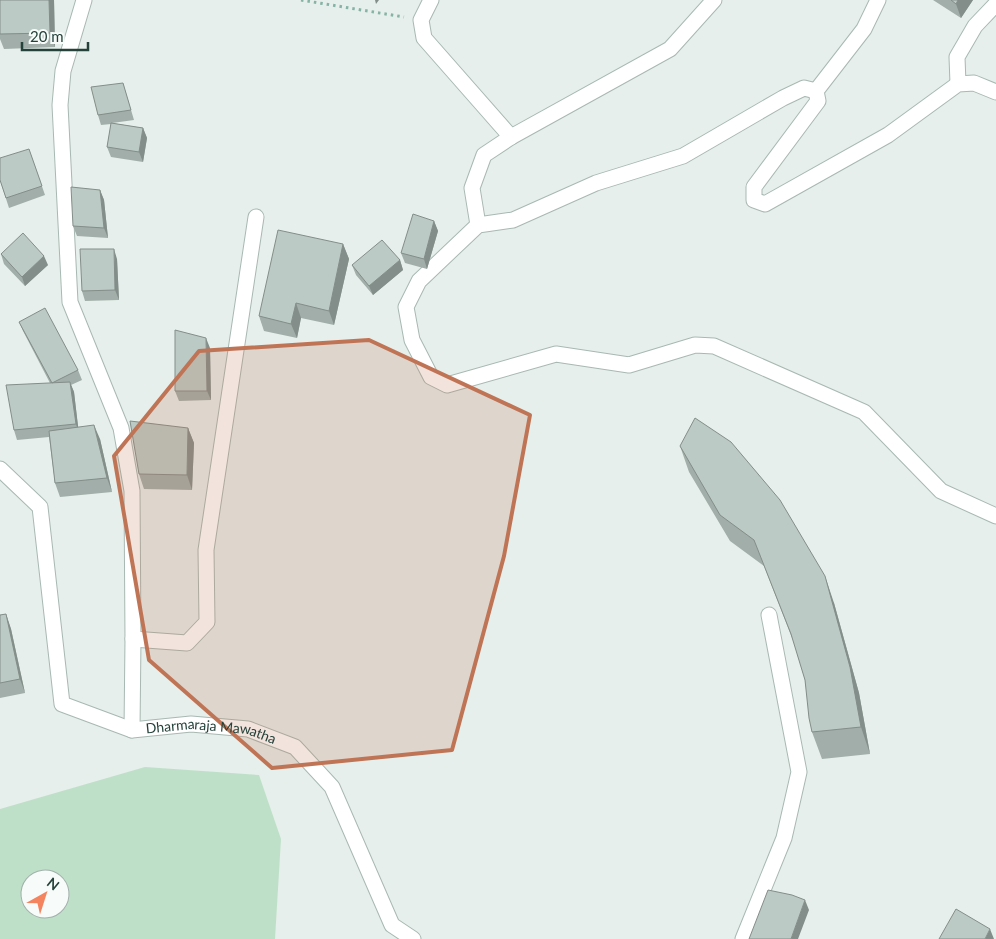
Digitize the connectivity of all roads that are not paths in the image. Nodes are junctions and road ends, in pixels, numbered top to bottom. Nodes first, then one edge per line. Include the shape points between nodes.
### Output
1 (84, 0) edge
2 (432, 0) edge
3 (714, 0) edge
4 (878, 0) edge
5 (996, 4) edge
6 (958, 84) junction
7 (816, 91) junction
8 (996, 92) edge
9 (511, 137) junction
10 (256, 217) dead end
11 (478, 225) junction
12 (0, 469) edge
13 (996, 516) edge
14 (769, 615) dead end
15 (133, 639) junction
16 (132, 730) junction
17 (413, 939) edge
18 (743, 939) edge

1 - 15 street via 63,71 60,105 70,302 121,428 132,491
2 - 9 street via 421,20 424,38
3 - 9 street via 670,49
4 - 7 street via 864,29
5 - 6 street via 975,26 957,57
6 - 7 street via 888,135 766,204 754,200 754,187 818,101
6 - 8 street via 974,82
7 - 11 street via 804,88 783,98 683,156 596,183 514,220
9 - 11 street via 484,155 472,188
10 - 15 street via 206,550 207,622 187,644
11 - 13 street via 419,281 406,307 412,340 431,377 447,385 556,354 630,365 695,345 714,346 864,412 941,491
12 - 16 street, Dharmaraja Mawatha via 40,507 62,704
14 - 18 street via 799,772 784,838
15 - 16 street
16 - 17 street, Dharmaraja Mawatha via 191,724 248,729 295,747 332,787 392,925

